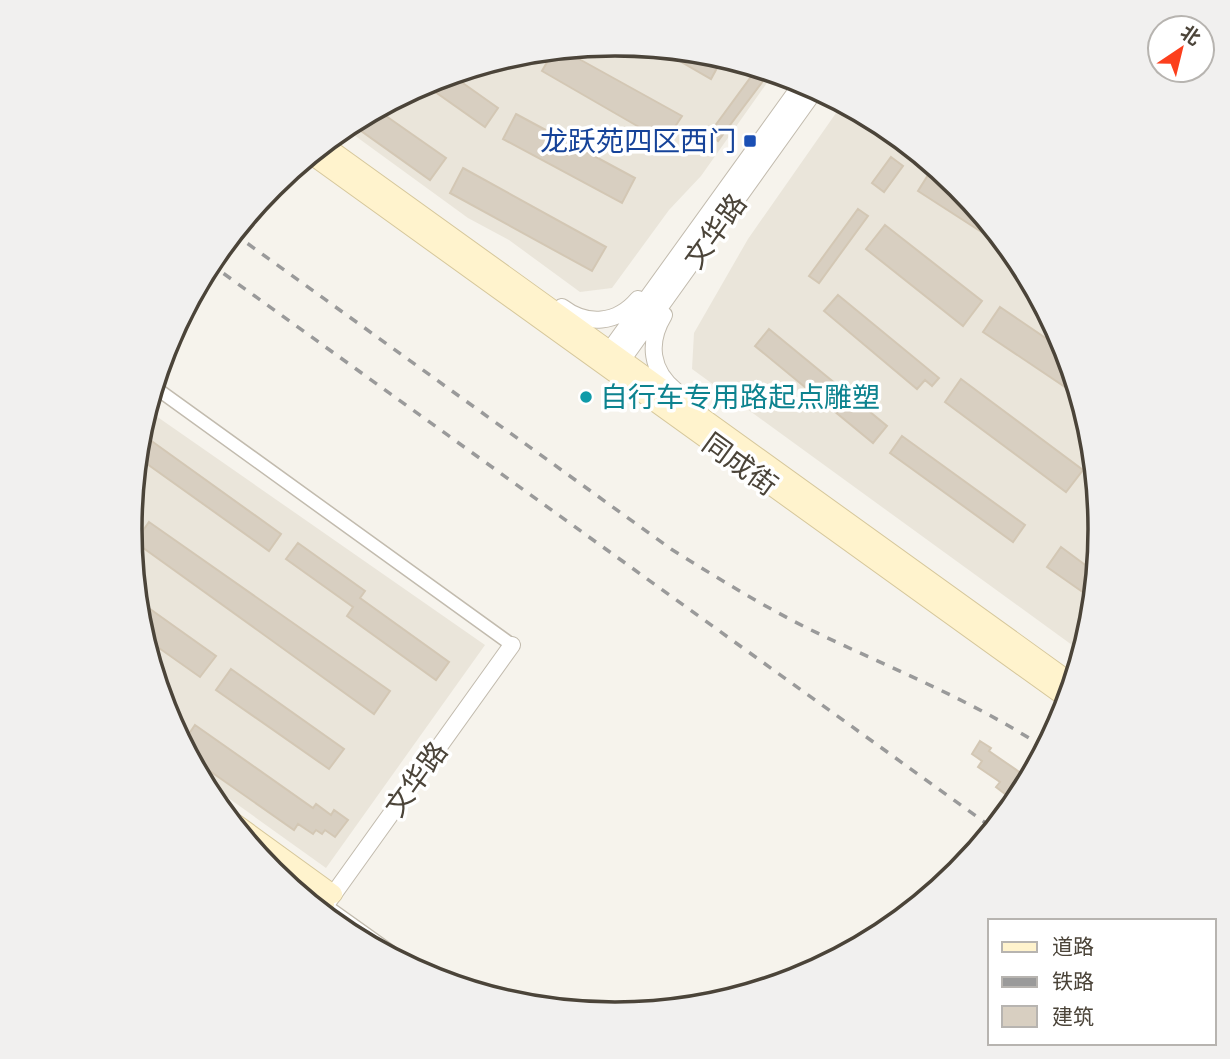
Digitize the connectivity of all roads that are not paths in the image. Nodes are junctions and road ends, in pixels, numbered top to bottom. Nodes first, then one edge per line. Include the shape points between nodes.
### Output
1 (796, 92) edge
2 (809, 98) edge
3 (332, 150) edge
4 (319, 160) edge
5 (720, 197) junction
6 (467, 248) junction
7 (700, 252) junction
8 (611, 362) junction
9 (162, 393) edge
10 (768, 464) junction
11 (512, 645) joint
12 (1064, 678) edge
13 (1059, 693) edge
14 (286, 870) edge
15 (326, 904) edge
16 (352, 923) edge

1 - 5 street, 文华路
2 - 7 street, 文华路
3 - 6 main road, 同成街
4 - 8 main road, 同成街
5 - 6 street via 682,238 636,302 621,314 600,321 574,316
5 - 8 street, 文华路
6 - 8 main road, 同成街
7 - 8 street, 文华路
7 - 10 street via 655,333 656,366 669,386
8 - 10 main road, 同成街
8 - 13 main road, 同成街
9 - 11 street
10 - 12 main road, 同成街
11 - 15 street, 文华路
14 - 15 main road
15 - 16 street

